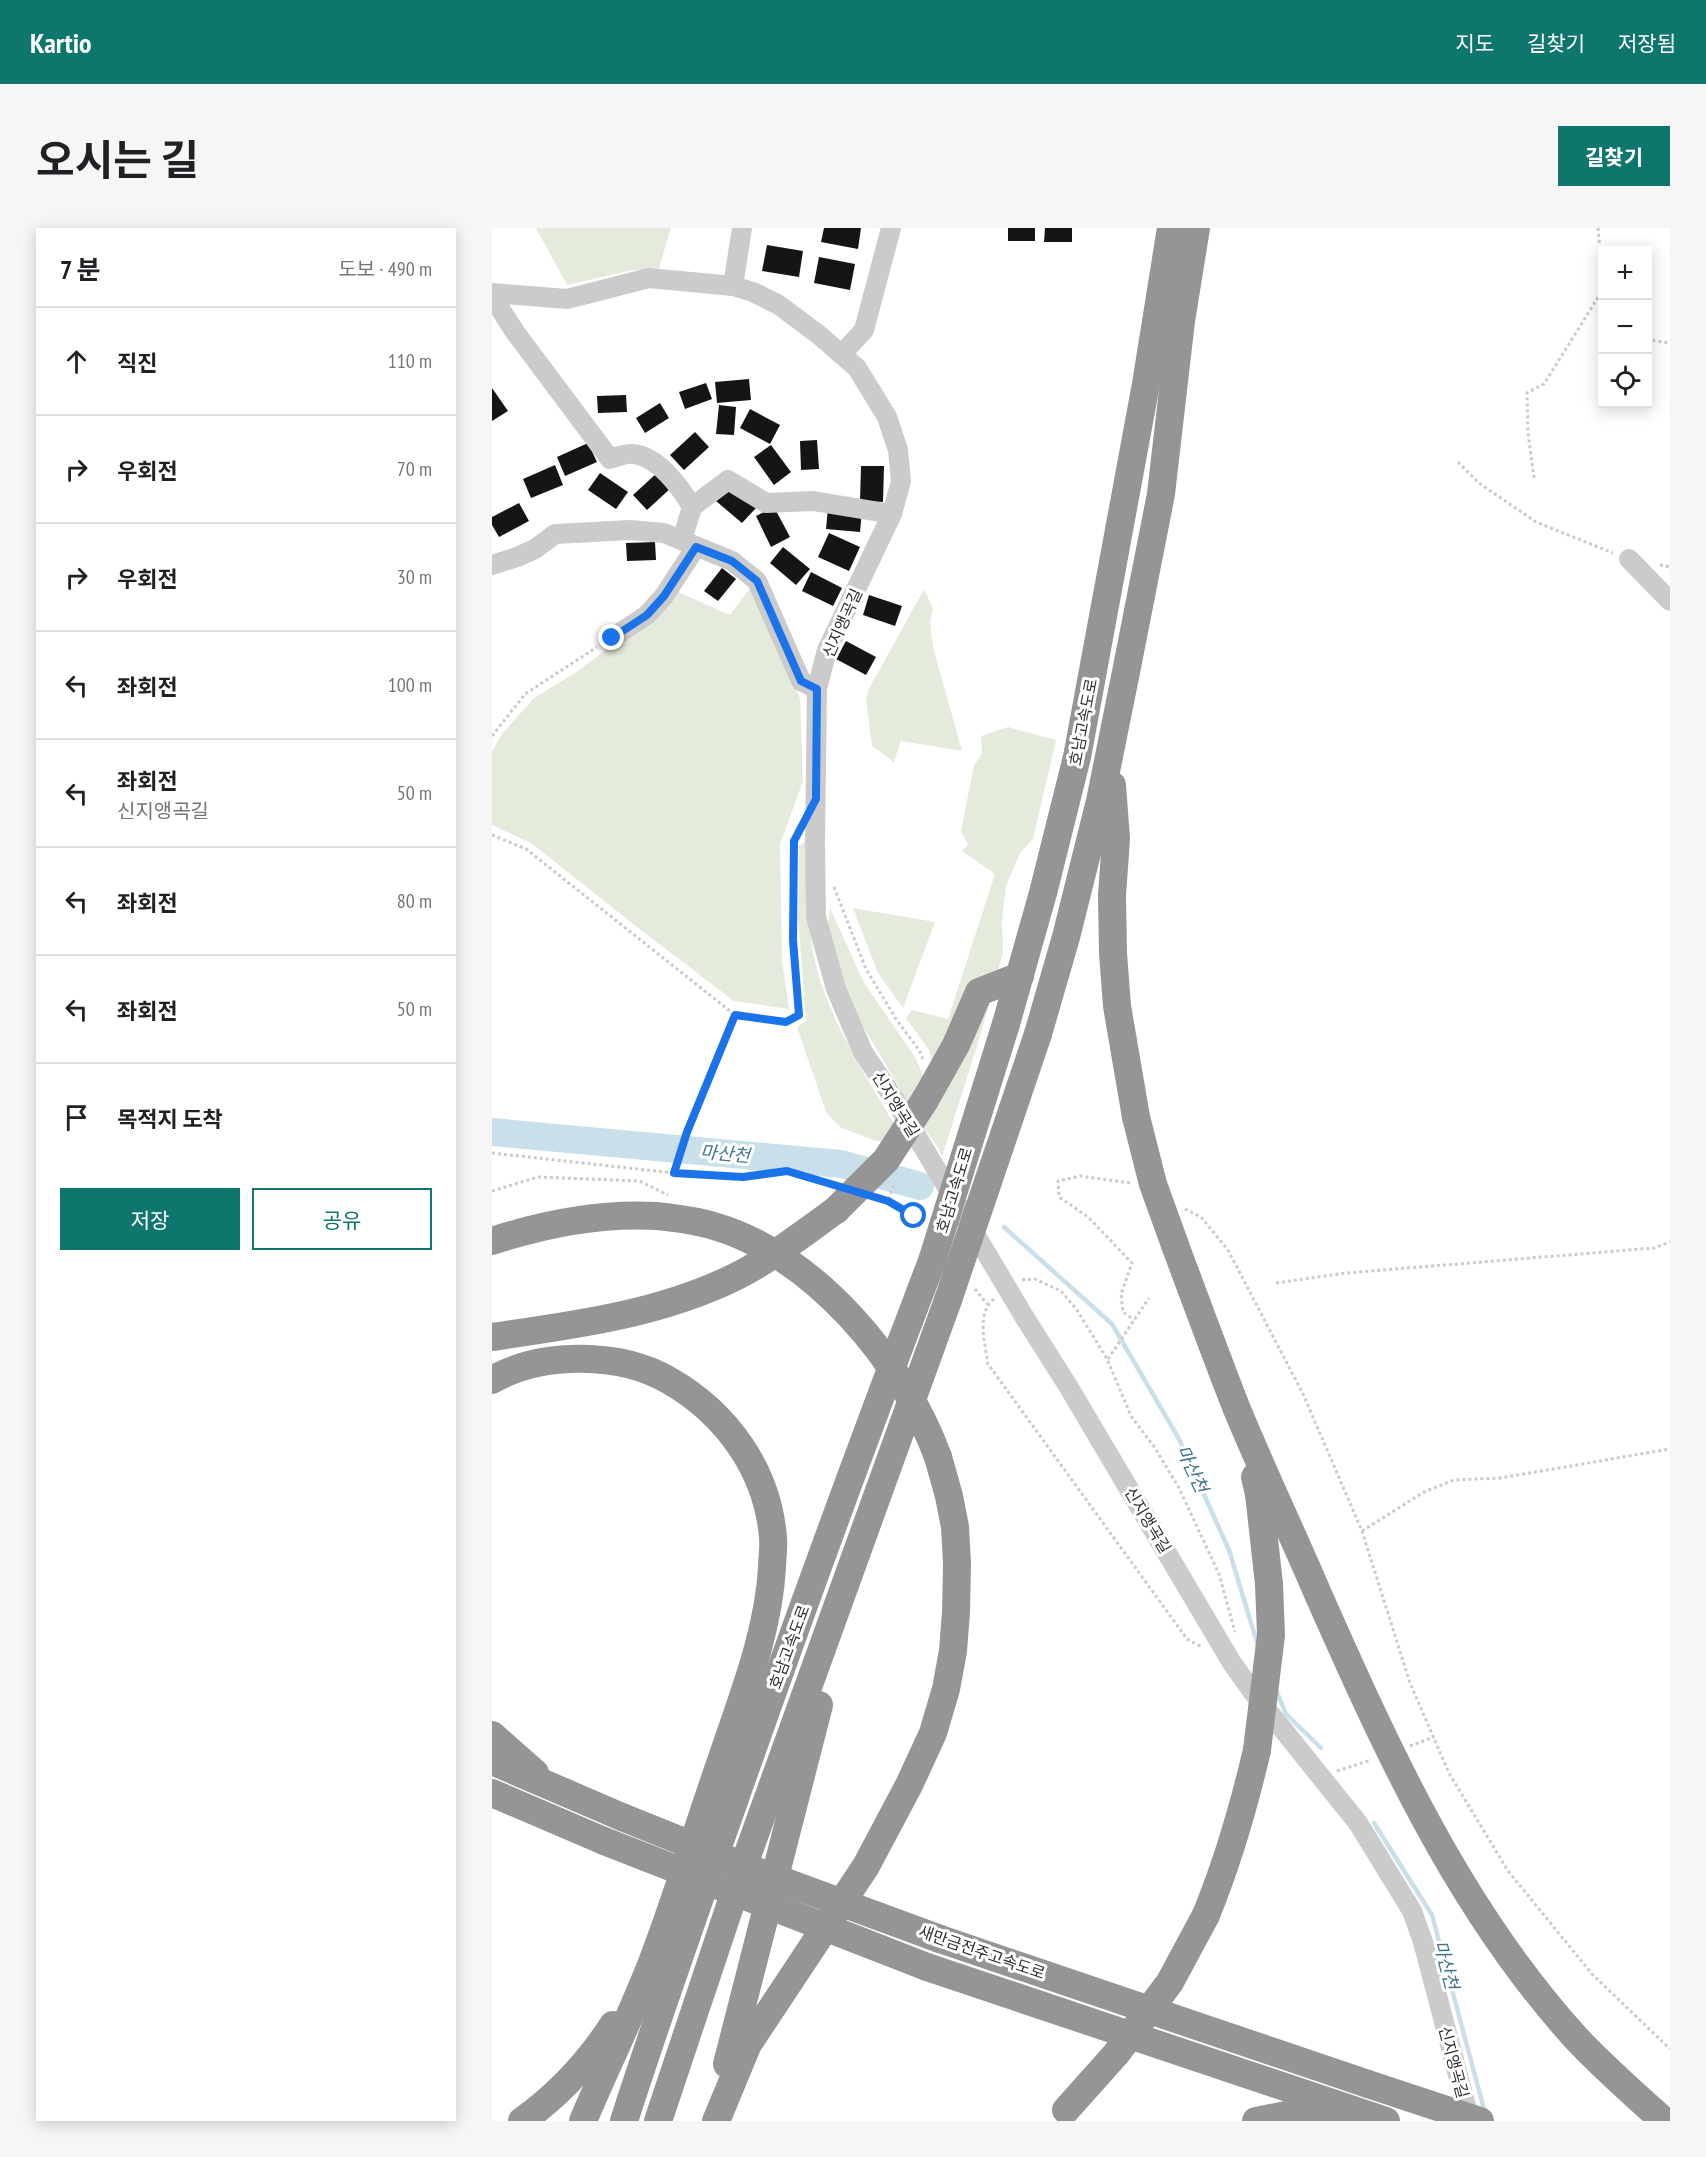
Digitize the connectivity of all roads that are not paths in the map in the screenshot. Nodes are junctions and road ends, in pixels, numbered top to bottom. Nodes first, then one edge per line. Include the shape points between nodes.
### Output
1 (742, 228) edge
2 (891, 228) edge
3 (1171, 228) edge
4 (1196, 228) edge
5 (733, 286) junction
6 (492, 294) edge
7 (842, 354) junction
8 (692, 507) junction
9 (892, 514) junction
10 (689, 543) junction
11 (1629, 559) road end
12 (492, 565) edge
13 (1670, 601) edge
14 (612, 638) road end
15 (817, 689) junction
16 (1110, 752) junction
17 (1020, 976) junction
18 (492, 1241) edge
19 (492, 1337) edge
20 (492, 1380) edge
21 (1237, 1408) junction
22 (853, 1473) junction
23 (863, 1535) junction
24 (758, 1652) junction
25 (492, 1735) edge
26 (492, 1761) edge
27 (550, 1787) junction
28 (492, 1793) edge
29 (651, 1965) junction
30 (1060, 2115) edge
31 (1380, 2119) edge
32 (522, 2121) edge
33 (583, 2121) edge
34 (624, 2121) edge
35 (658, 2121) edge
36 (714, 2121) edge
37 (1256, 2121) edge
38 (1470, 2121) edge
39 (1480, 2121) edge
40 (1664, 2121) edge

1 - 5 street
2 - 7 street via 864,330
3 - 17 highway, 호남고속도로 via 1077,757
4 - 16 highway, 호남고속도로 via 1161,494
5 - 6 street, 신지앵곡길 via 649,278 567,299
5 - 7 street, 신지앵곡길 via 779,305
6 - 8 street via 515,332 610,459 633,454 657,463
7 - 9 street, 신지앵곡길 via 857,368 887,417 898,450 901,481
8 - 9 street via 728,480 766,503 813,501
8 - 10 street
9 - 15 street, 신지앵곡길 via 827,651
10 - 12 street via 664,533 630,530 555,534 535,549
10 - 14 street via 664,596 647,615
10 - 15 street via 732,561 757,581 801,681
11 - 13 street
15 - 38 street, 신지앵곡길, bridge via 816,917 840,1000 863,1052 1232,1663 1358,1823 1412,1911
16 - 21 highway, bridge via 1116,839 1113,953 1117,1006 1136,1117 1153,1184
16 - 23 highway, 호남고속도로, bridge via 1038,1034
17 - 19 highway, bridge via 980,992 925,1100 886,1160 836,1198 789,1245 737,1276 676,1301 613,1318
17 - 22 highway, 호남고속도로, bridge via 932,1261
18 - 36 highway, bridge via 557,1224 634,1215 665,1207 743,1237 814,1282 864,1331 909,1396 930,1433 938,1457 955,1527 957,1593 953,1651 933,1733 866,1866 748,2044
20 - 24 highway via 528,1365 603,1359 668,1380 710,1410 743,1448 768,1505 773,1539 771,1586
21 - 30 highway, bridge via 1259,1494 1271,1635 1248,1792 1206,1915 1170,1982 1116,2054
21 - 40 highway via 1371,1715 1462,1884 1523,1973 1575,2037
22 - 24 highway
22 - 34 highway, 호남고속도로
23 - 35 highway, 호남고속도로 via 742,1870
23 - 36 highway
24 - 29 highway
25 - 27 highway
26 - 27 highway, 새만금전주고속도로
27 - 39 highway, 새만금전주고속도로, bridge via 769,1876 940,1939
28 - 31 highway, 새만금전주고속도로, bridge via 927,1967
29 - 32 highway via 604,2038 572,2078
29 - 33 highway
31 - 37 highway via 1296,2113

